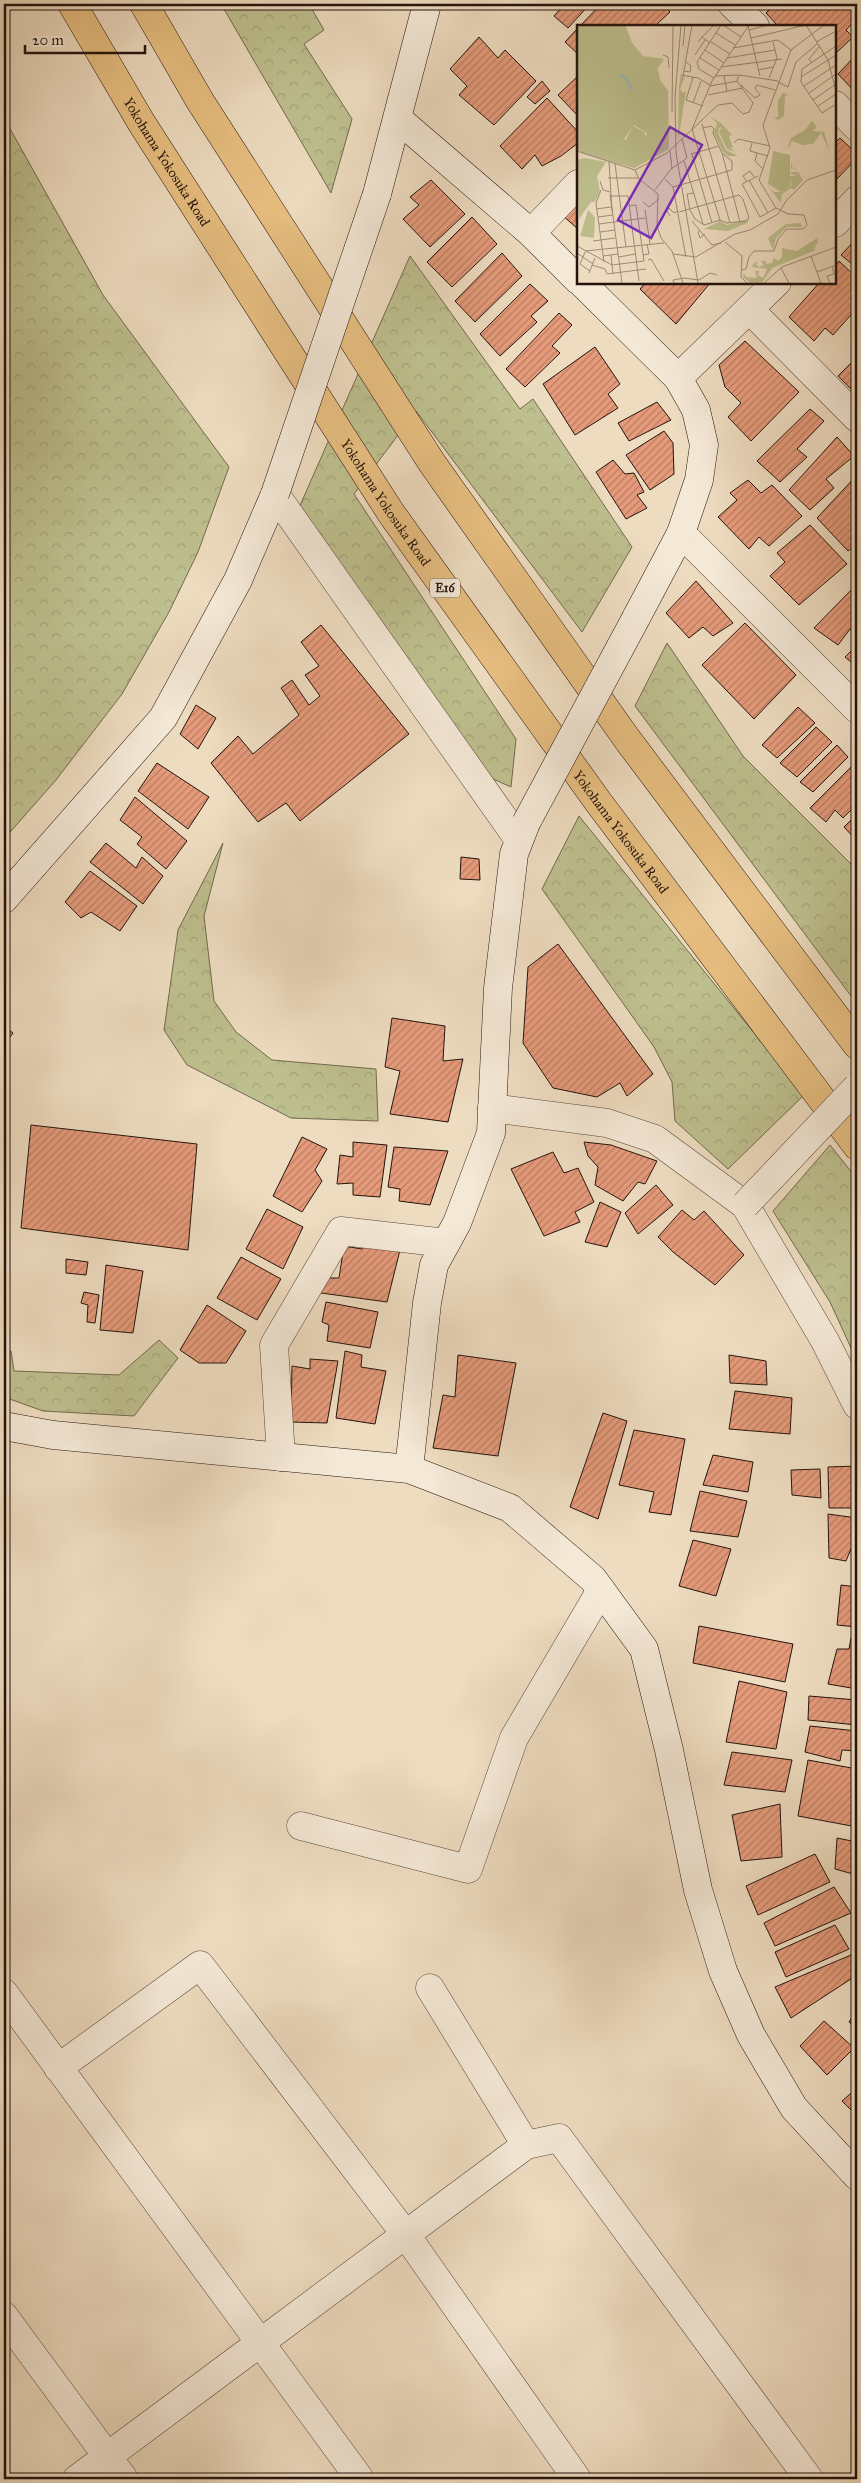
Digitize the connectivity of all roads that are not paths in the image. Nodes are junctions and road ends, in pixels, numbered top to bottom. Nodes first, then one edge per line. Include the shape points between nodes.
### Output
1 (72, 4) edge
2 (144, 4) edge
3 (427, 4) edge
4 (836, 105) edge
5 (397, 118) junction
6 (857, 127) edge
7 (577, 185) edge
8 (857, 200) edge
9 (836, 222) edge
10 (531, 232) junction
11 (577, 279) edge
12 (584, 284) edge
13 (775, 284) edge
14 (750, 310) junction
15 (678, 378) junction
16 (857, 418) edge
17 (275, 494) junction
18 (681, 534) junction
19 (857, 709) edge
20 (522, 832) junction
21 (4, 899) edge
22 (857, 1045) edge
23 (857, 1087) edge
24 (492, 1108) junction
25 (857, 1146) edge
26 (745, 1206) junction
27 (446, 1243) junction
28 (857, 1405) edge
29 (4, 1426) edge
30 (281, 1456) junction
31 (409, 1469) junction
32 (601, 1590) junction
33 (301, 1826) dead end
34 (430, 1988) dead end
35 (4, 1994) edge
36 (58, 2068) junction
37 (526, 2145) junction
38 (857, 2176) edge
39 (406, 2235) junction
40 (4, 2316) edge
41 (260, 2343) junction
42 (108, 2457) junction
43 (78, 2479) edge
44 (124, 2479) edge
45 (360, 2479) edge
46 (577, 2479) edge
47 (809, 2479) edge

1 - 25 highway, Yokohama Yokosuka Road / E16 via 146,130 391,513 599,803
2 - 22 highway via 200,101 432,463 627,739
3 - 5 street
4 - 6 street
5 - 10 street
5 - 17 street, bridge via 377,194
7 - 10 street
8 - 9 street
10 - 11 street
12 - 15 street
13 - 14 street
14 - 15 street
14 - 16 street
15 - 18 street via 696,410 704,445 698,480
17 - 20 street
17 - 21 street via 238,580 163,718
18 - 19 street
18 - 20 street, bridge
20 - 24 street via 514,854 498,988
23 - 26 street, bridge
24 - 26 street via 607,1123 655,1139
24 - 27 street via 490,1133 457,1223
26 - 28 street via 825,1341
27 - 30 street via 341,1231 274,1345
27 - 31 street via 434,1265 427,1303
29 - 30 street via 53,1435
30 - 31 street
31 - 32 street via 510,1508 594,1579
32 - 33 street via 514,1738 468,1869
32 - 38 street via 644,1649 698,1890 723,1971 751,2035 794,2108
34 - 37 street
35 - 36 street
36 - 39 street via 200,1965
36 - 41 street
37 - 39 street
37 - 47 street via 559,2138
39 - 41 street
39 - 46 street
40 - 42 street
41 - 42 street
41 - 45 street
42 - 43 street
42 - 44 street

